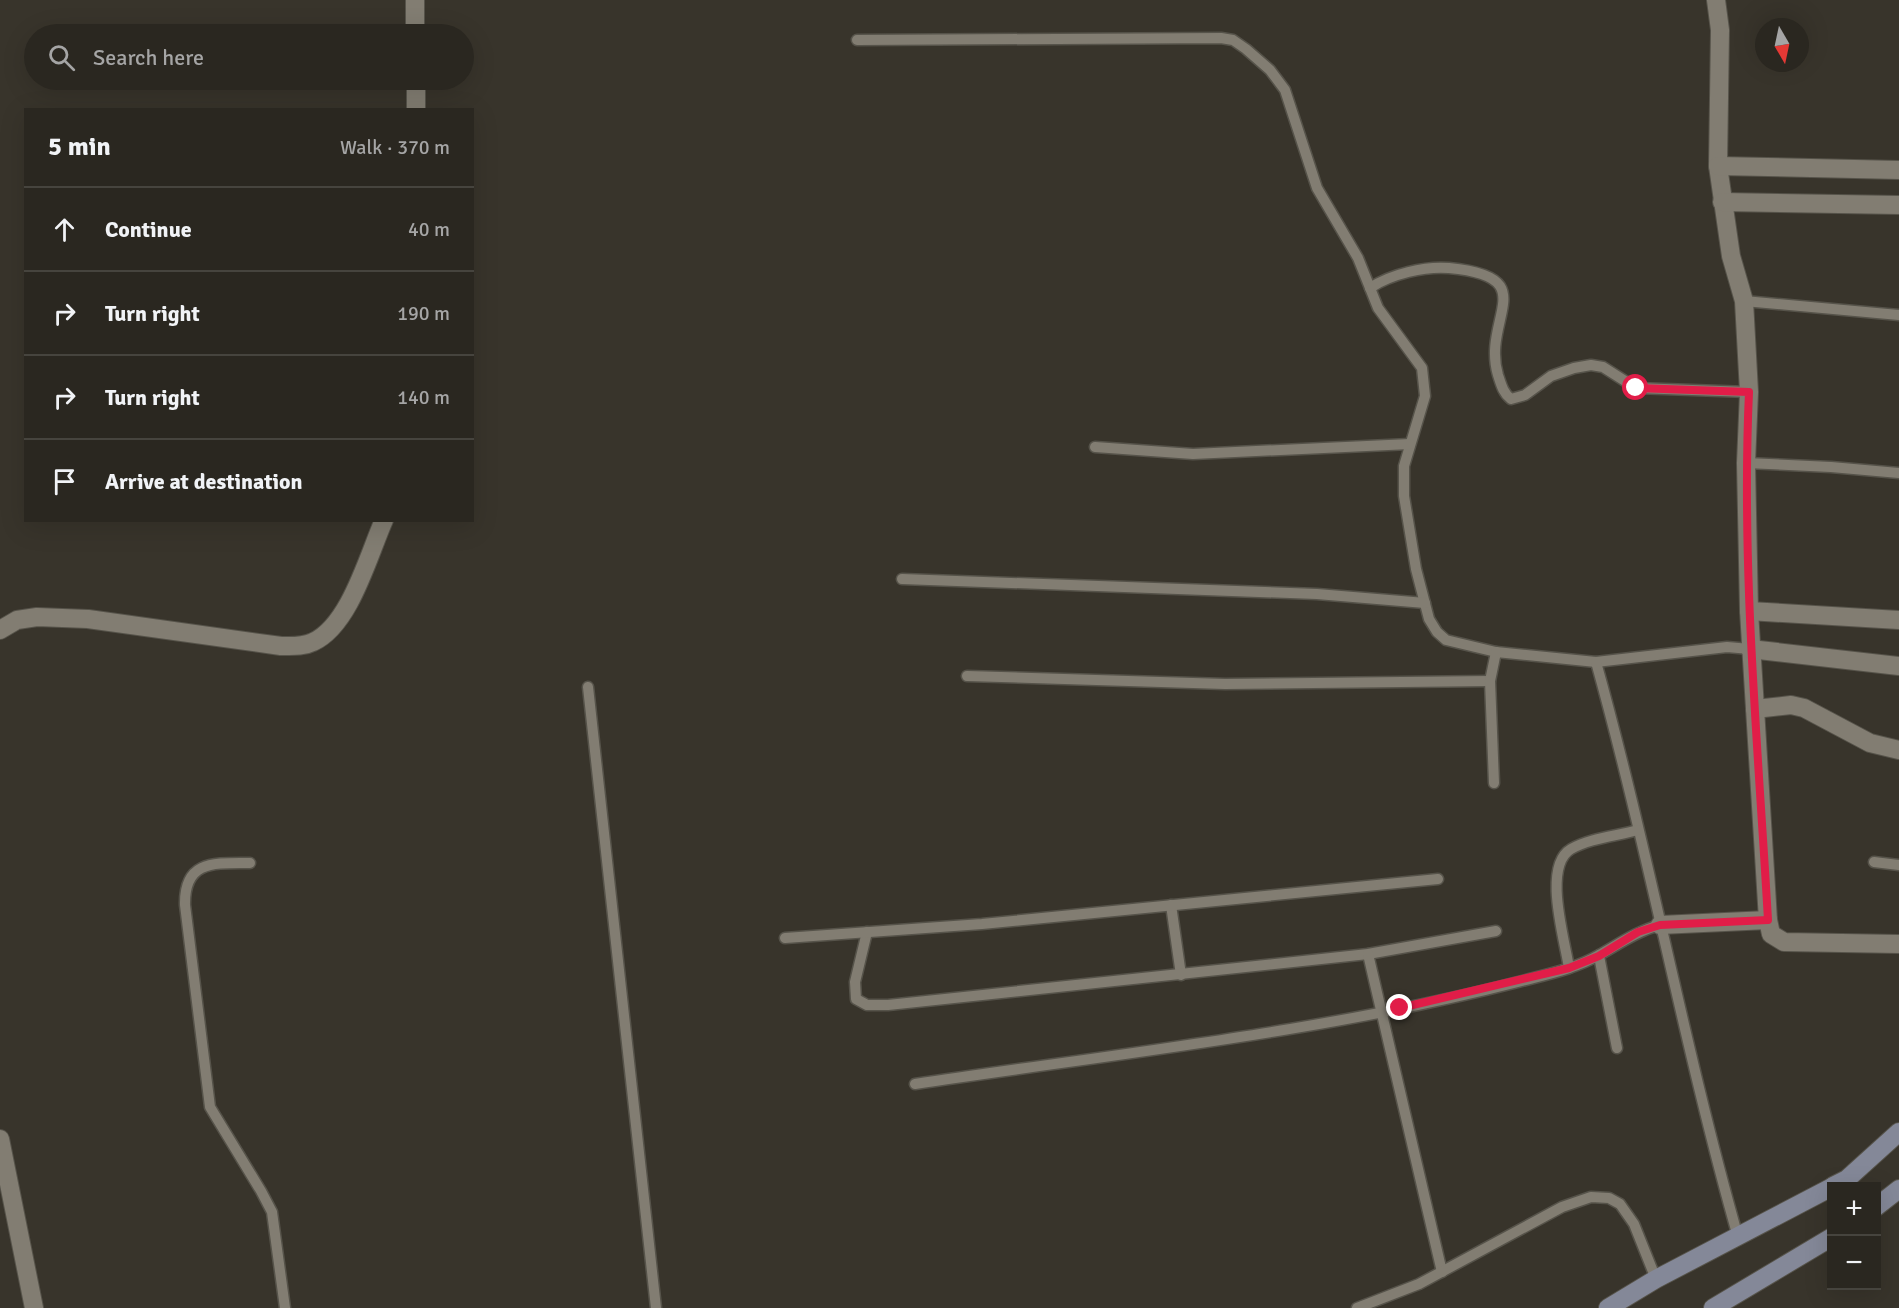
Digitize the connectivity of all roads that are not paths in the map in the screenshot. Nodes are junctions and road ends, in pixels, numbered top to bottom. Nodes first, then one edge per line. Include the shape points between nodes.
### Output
1 (415, 0) edge
2 (1716, 0) edge
3 (415, 24) edge
4 (857, 40) dead end
5 (416, 90) edge
6 (416, 108) edge
7 (1718, 166) junction
8 (1899, 170) edge
9 (1722, 202) junction
10 (1899, 205) edge
11 (1370, 288) junction
12 (1744, 301) junction
13 (1899, 315) edge
14 (1749, 392) junction
15 (1410, 444) junction
16 (1095, 447) dead end
17 (1746, 463) junction
18 (1899, 473) edge
19 (383, 522) edge
20 (902, 579) dead end
21 (1425, 603) junction
22 (1749, 611) junction
23 (1899, 620) edge
24 (0, 630) edge
25 (1750, 649) junction
26 (1496, 652) junction
27 (1596, 662) junction
28 (1899, 666) edge
29 (967, 676) dead end
30 (1490, 681) junction
31 (588, 687) dead end
32 (1755, 709) junction
33 (1899, 750) edge
34 (1494, 783) dead end
35 (1638, 830) junction
36 (1874, 862) dead end
37 (250, 863) dead end
38 (1899, 865) edge
39 (1438, 879) dead end
40 (1172, 905) junction
41 (1768, 920) junction
42 (1660, 925) junction
43 (1496, 931) dead end
44 (867, 932) junction
45 (785, 938) dead end
46 (1899, 944) edge
47 (1368, 954) junction
48 (1599, 956) junction
49 (1569, 968) junction
50 (1181, 975) junction
51 (1379, 1012) junction
52 (1617, 1048) dead end
53 (915, 1084) dead end
54 (1899, 1132) edge
55 (0, 1139) edge
56 (1841, 1182) edge
57 (1899, 1189) edge
58 (1827, 1190) edge
59 (1881, 1203) edge
60 (1738, 1237) junction
61 (1827, 1241) edge
62 (1442, 1272) junction
63 (1656, 1279) junction
64 (1747, 1288) junction
65 (34, 1308) edge
66 (285, 1308) edge
67 (656, 1308) edge
68 (1357, 1308) edge
69 (1608, 1308) edge
70 (1713, 1308) edge
71 (1736, 1308) edge

1 - 3 street
2 - 7 street via 1720,30
4 - 11 lane via 1233,40 1270,70 1285,90 1317,188 1358,258
5 - 6 street
7 - 8 street
7 - 9 street
9 - 10 street
9 - 12 street
11 - 14 lane via 1390,278 1443,268 1484,273 1495,279 1503,304 1495,362 1503,389 1511,399 1525,395 1551,376 1591,365 1603,367 1647,390
11 - 15 lane via 1378,308 1422,368 1425,396
12 - 13 lane
12 - 14 street
14 - 17 street
15 - 16 lane via 1192,454
15 - 21 lane via 1404,466 1404,496
17 - 18 lane
17 - 22 street
19 - 24 street via 344,614 326,634 305,645 281,646 88,619 37,617 17,620
20 - 21 lane via 1317,594
21 - 26 lane via 1429,619 1446,640
22 - 23 street
22 - 25 street
25 - 27 lane via 1717,648
25 - 28 street
25 - 32 street
26 - 27 lane
26 - 30 lane
27 - 35 lane
29 - 30 lane via 1225,684
30 - 34 lane
31 - 67 lane
32 - 33 street via 1791,705 1804,708 1870,743
32 - 41 street
35 - 42 lane
35 - 49 lane via 1572,849 1558,864 1557,892
36 - 38 lane
37 - 66 lane via 206,866 188,879 184,905 210,1107 272,1212
39 - 40 lane
40 - 44 lane
40 - 50 lane
41 - 42 street
41 - 46 street via 1771,933 1784,942
42 - 48 lane via 1638,932
42 - 60 lane
43 - 47 lane
44 - 45 lane
44 - 50 lane via 854,992 856,999 867,1005
47 - 50 lane
47 - 51 lane
48 - 49 lane
48 - 52 lane
49 - 51 lane
51 - 53 lane
51 - 62 lane
54 - 56 street
55 - 65 street
57 - 59 street
58 - 60 street
60 - 63 street
61 - 64 street
62 - 63 lane via 1562,1207 1591,1197 1609,1198 1620,1204 1634,1224
62 - 68 lane
63 - 69 street
64 - 70 street
64 - 71 lane

